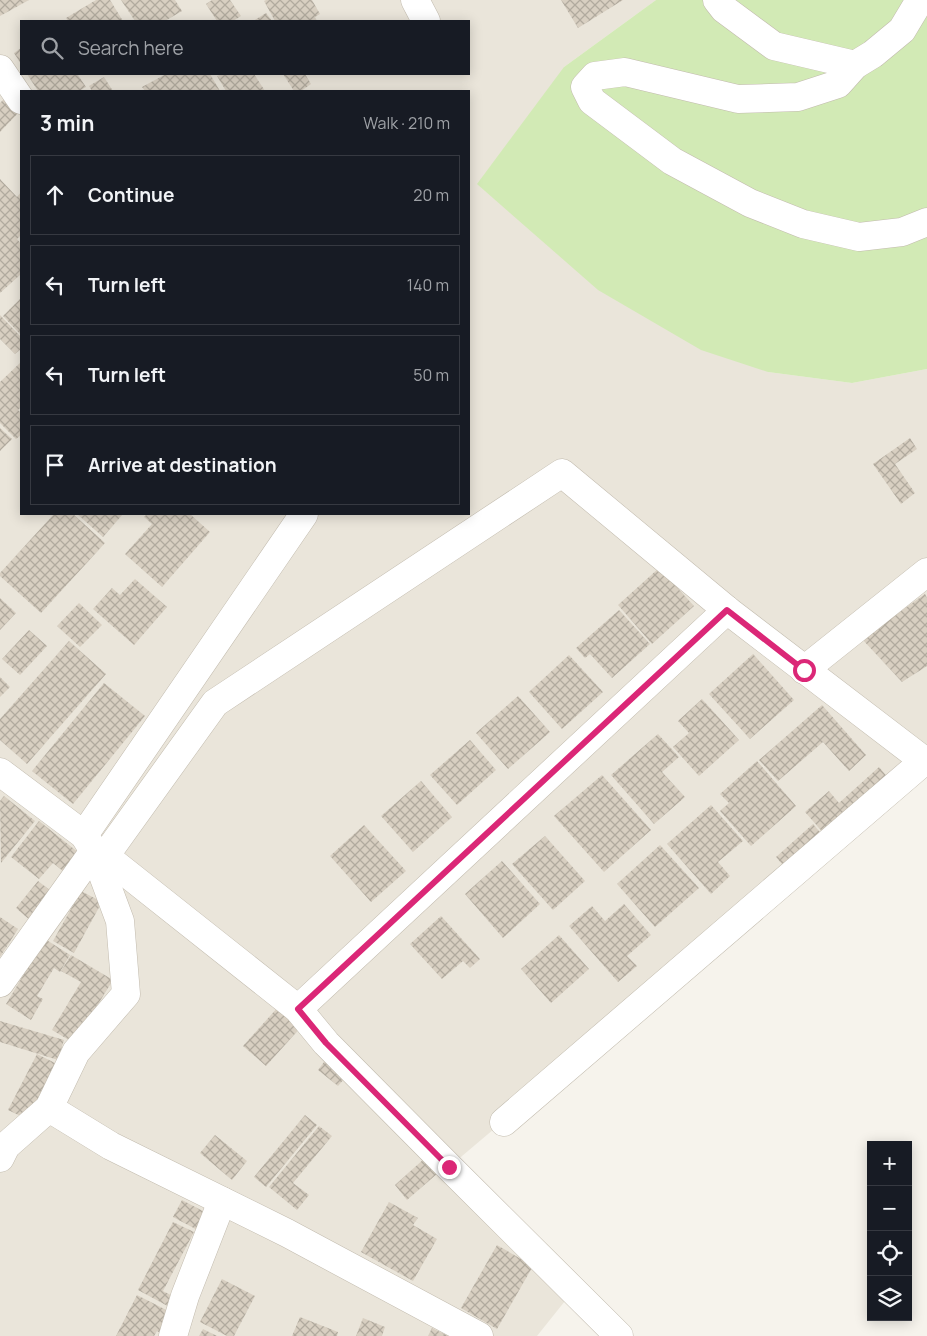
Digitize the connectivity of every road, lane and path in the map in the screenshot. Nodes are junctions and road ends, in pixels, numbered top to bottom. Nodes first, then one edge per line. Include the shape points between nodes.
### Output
1 (414, 0) edge
2 (717, 0) edge
3 (920, 0) edge
4 (425, 20) edge
5 (855, 65) junction
6 (0, 69) edge
7 (20, 99) edge
8 (927, 222) edge
9 (303, 515) edge
10 (927, 572) edge
11 (727, 610) junction
12 (804, 670) junction
13 (926, 762) edge
14 (0, 772) edge
15 (94, 847) junction
16 (0, 983) edge
17 (298, 1009) junction
18 (49, 1108) junction
19 (504, 1122) dead end
20 (2, 1149) edge
21 (222, 1202) junction
22 (174, 1336) edge
23 (479, 1336) edge
24 (619, 1336) edge

1 - 4 street
2 - 5 street via 724,9 774,46
3 - 5 street via 902,30
5 - 8 street via 838,84 798,97 738,99 625,72 595,76 585,86 592,101 672,161 750,203 803,224 858,237 902,232
6 - 7 street
9 - 15 street
10 - 12 street
11 - 12 street
11 - 15 street via 562,473 215,703
11 - 17 street
12 - 13 street
13 - 19 street
14 - 15 street
15 - 16 street
15 - 17 street
15 - 18 street via 120,921 126,994 76,1052
17 - 24 street via 326,1043
18 - 20 street
18 - 21 street via 111,1146
21 - 22 street via 185,1296
21 - 23 street via 287,1233

